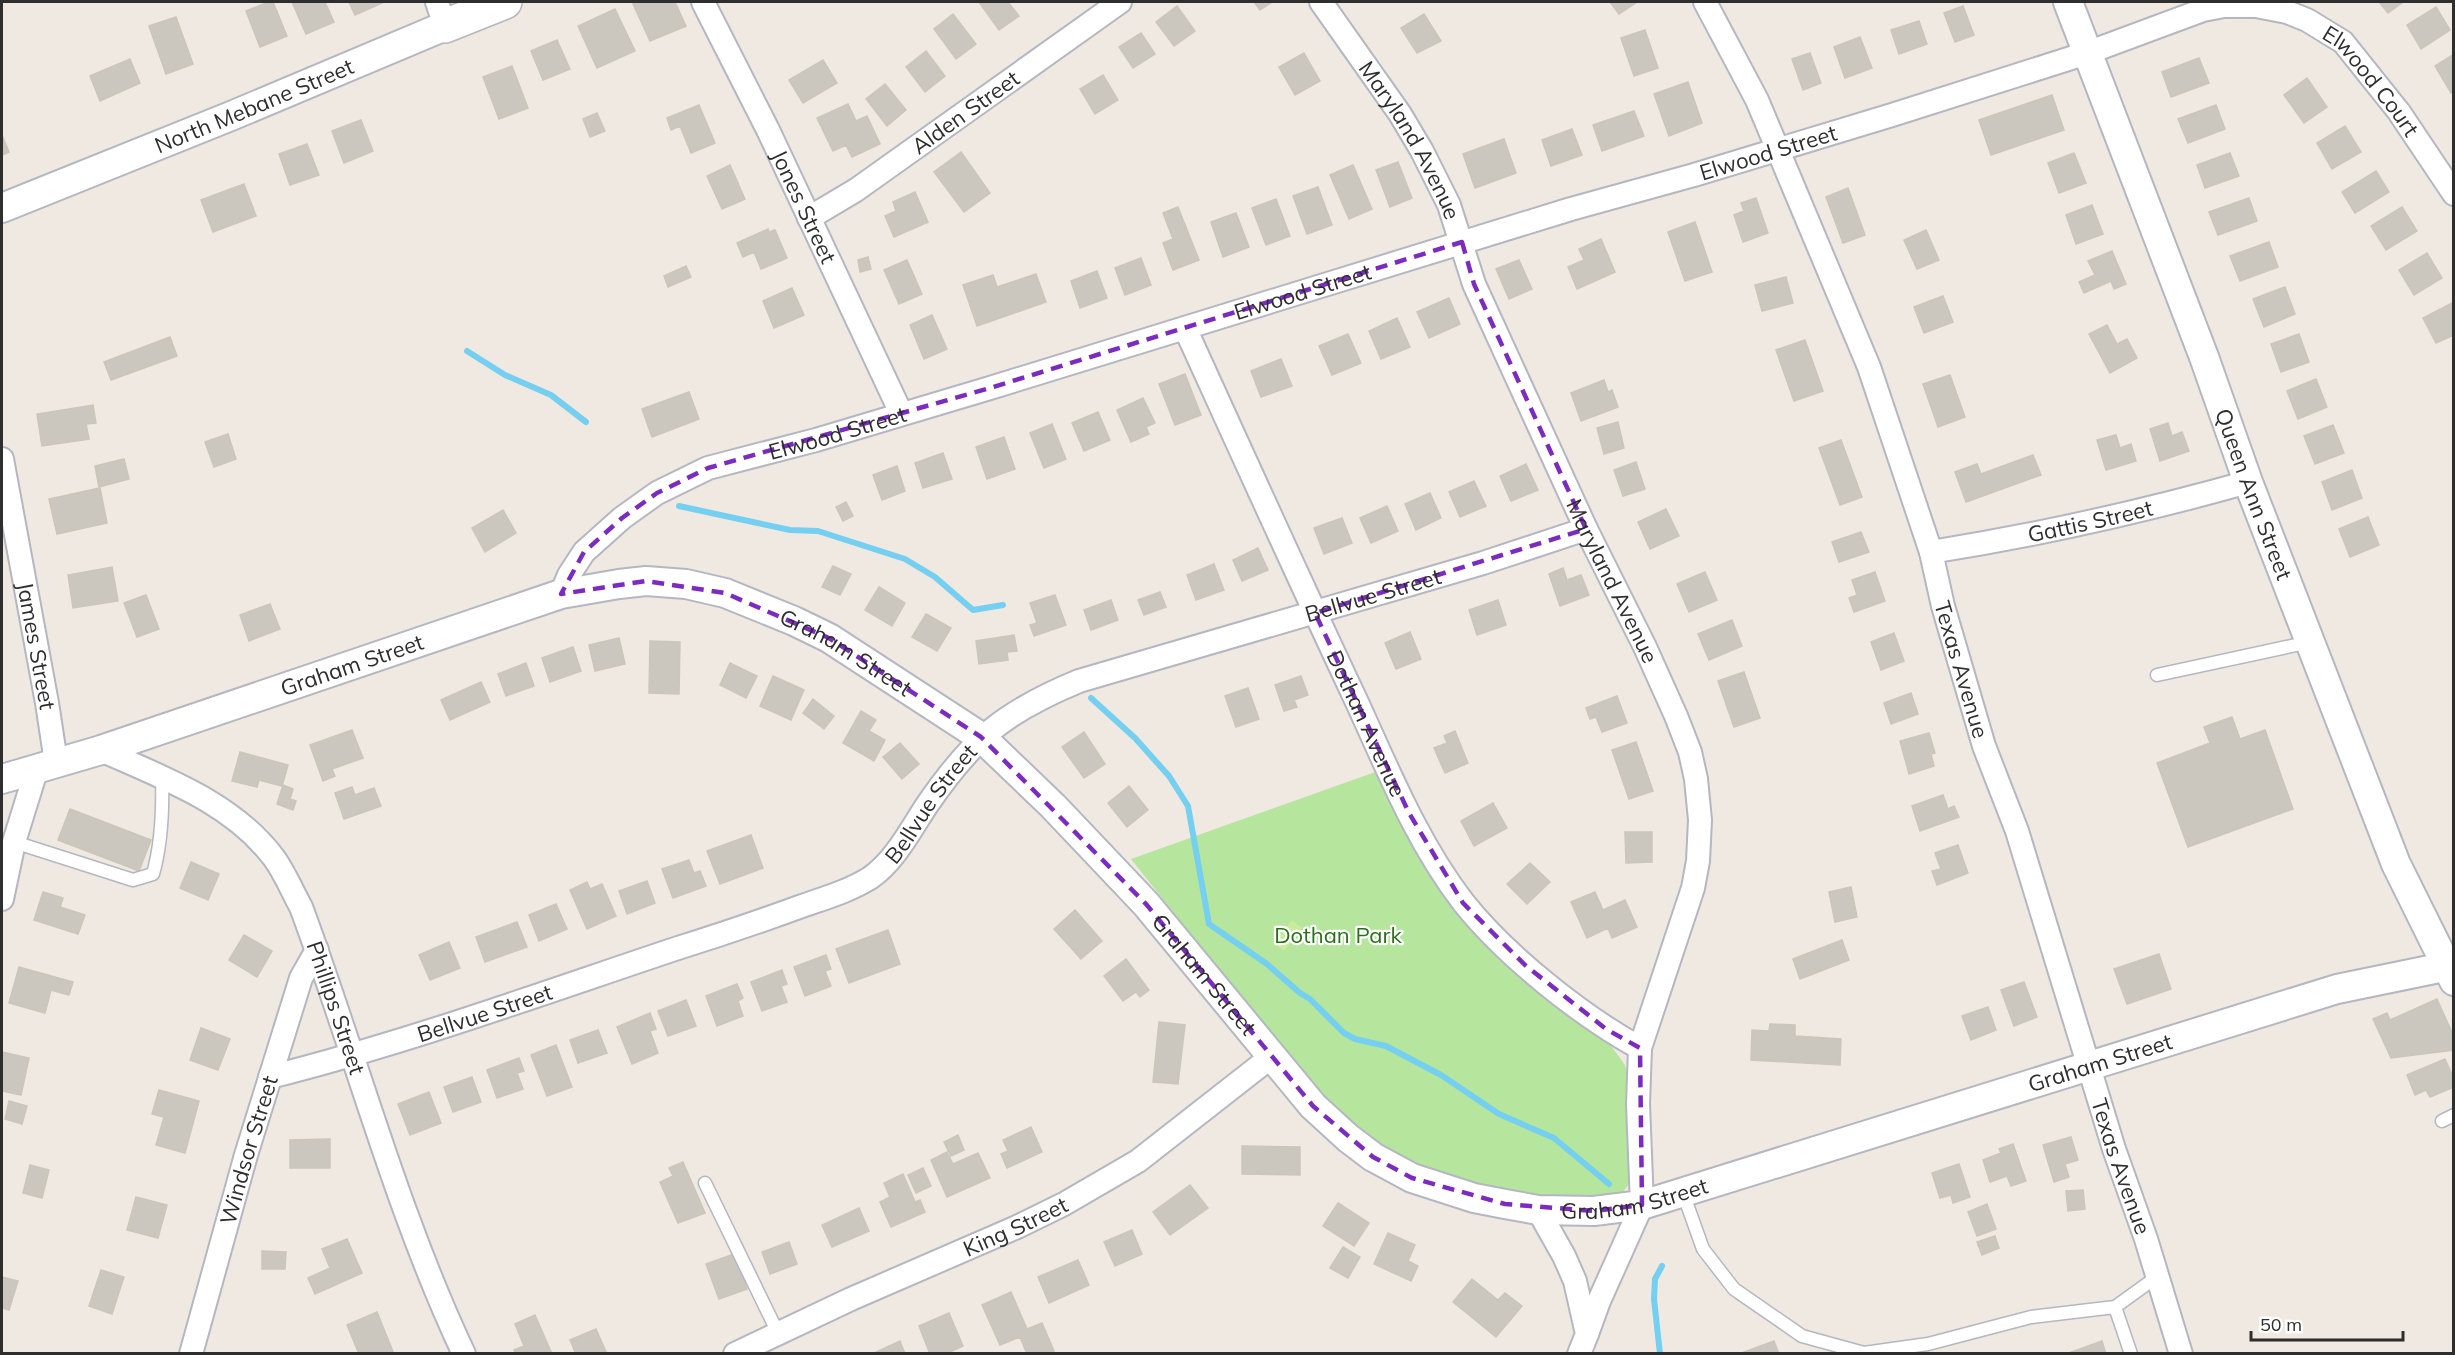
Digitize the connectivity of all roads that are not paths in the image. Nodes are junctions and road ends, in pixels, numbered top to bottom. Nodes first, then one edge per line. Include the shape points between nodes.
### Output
1 (505, 2) edge
2 (703, 2) edge
3 (1119, 2) edge
4 (1321, 2) edge
5 (1705, 2) edge
6 (2068, 2) edge
7 (441, 14) edge
8 (2087, 53) junction
9 (1777, 148) junction
10 (2454, 194) edge
11 (2, 208) edge
12 (809, 218) junction
13 (1462, 243) junction
14 (1185, 328) junction
15 (901, 413) junction
16 (2, 459) edge
17 (2248, 482) junction
18 (1587, 529) junction
19 (1931, 552) junction
20 (561, 594) junction
21 (1314, 613) junction
22 (2311, 642) junction
23 (2157, 675) dead end
24 (981, 737) junction
25 (101, 750) junction
26 (46, 765) junction
27 (162, 777) junction
28 (2, 779) edge
29 (14, 842) junction
30 (2, 898) edge
31 (317, 950) junction
32 (2451, 971) edge
33 (1640, 1048) junction
34 (352, 1056) junction
35 (1271, 1058) junction
36 (2088, 1067) junction
37 (270, 1077) junction
38 (705, 1183) dead end
39 (1683, 1193) junction
40 (1642, 1205) junction
41 (1538, 1210) junction
42 (2158, 1276) junction
43 (2115, 1307) junction
44 (778, 1333) junction
45 (1583, 1344) edge
46 (191, 1353) edge
47 (464, 1353) edge
48 (735, 1353) edge
49 (2132, 1353) edge
50 (2181, 1353) edge

1 - 7 main road, North Mebane Street
2 - 12 street, Jones Street
3 - 12 street, Alden Street via 894,163
4 - 13 street, Maryland Avenue via 1422,151 1449,205
5 - 9 street, Texas Avenue via 1757,100
6 - 8 street, Queen Ann Street
7 - 11 street, North Mebane Street via 231,116
8 - 9 street, Elwood Street
8 - 10 street, Elwood Court via 2224,6 2256,6 2297,16 2343,42 2399,112
8 - 17 street, Queen Ann Street
9 - 13 street, Elwood Street
9 - 19 street, Texas Avenue via 1869,367
12 - 15 street, Jones Street
13 - 14 street, Elwood Street
13 - 18 street, Maryland Avenue via 1474,284
14 - 15 street, Elwood Street
14 - 21 street, Dothan Avenue
15 - 20 street, Elwood Street via 708,468 673,484 622,518 584,552
16 - 26 street, James Street
17 - 19 street, Gattis Street via 1989,543
17 - 22 street, Queen Ann Street
18 - 21 street, Bellvue Street
18 - 33 street, Maryland Avenue via 1654,667 1690,752 1696,779 1700,820 1693,888
19 - 36 street, Texas Avenue via 1984,746 2016,831
20 - 24 street, Graham Street via 646,581 686,584 725,593 830,638
20 - 25 street, Graham Street
21 - 24 street, Bellvue Street via 1079,681 1039,698
21 - 33 street, Dothan Avenue via 1433,860 1464,903 1525,965 1606,1029
22 - 23 lane
22 - 32 street, Queen Ann Street via 2396,864
24 - 34 street, Bellvue Street via 940,786 888,862 850,889
24 - 35 street, Graham Street via 1146,904
25 - 26 street, Graham Street
25 - 27 street, Phillips Street
26 - 28 street, Graham Street
26 - 29 street, James Street
27 - 29 lane via 163,814 153,874 133,879
27 - 31 street, Phillips Street via 228,814 260,841 296,897
29 - 30 street, James Street
31 - 34 street, Phillips Street
31 - 37 street, Windsor Street via 302,978
32 - 36 street, Graham Street via 2392,976 2337,989
33 - 40 street, Maryland Avenue
34 - 37 street, Bellvue Street
34 - 47 street, Phillips Street via 410,1223
35 - 41 street, Graham Street via 1313,1106 1373,1157 1413,1178 1448,1190
35 - 44 street, King Street via 1138,1161 1064,1204
36 - 39 street, Graham Street
36 - 42 street, Texas Avenue
37 - 46 street, Windsor Street
38 - 44 lane
39 - 40 street, Graham Street
39 - 43 lane via 1703,1249 1734,1289 1802,1336 1864,1353 1928,1344 2031,1317
40 - 41 street, Graham Street via 1594,1211
40 - 45 street
41 - 45 street via 1575,1281
42 - 43 lane
42 - 50 street, Texas Avenue
43 - 49 lane
44 - 48 street, King Street

